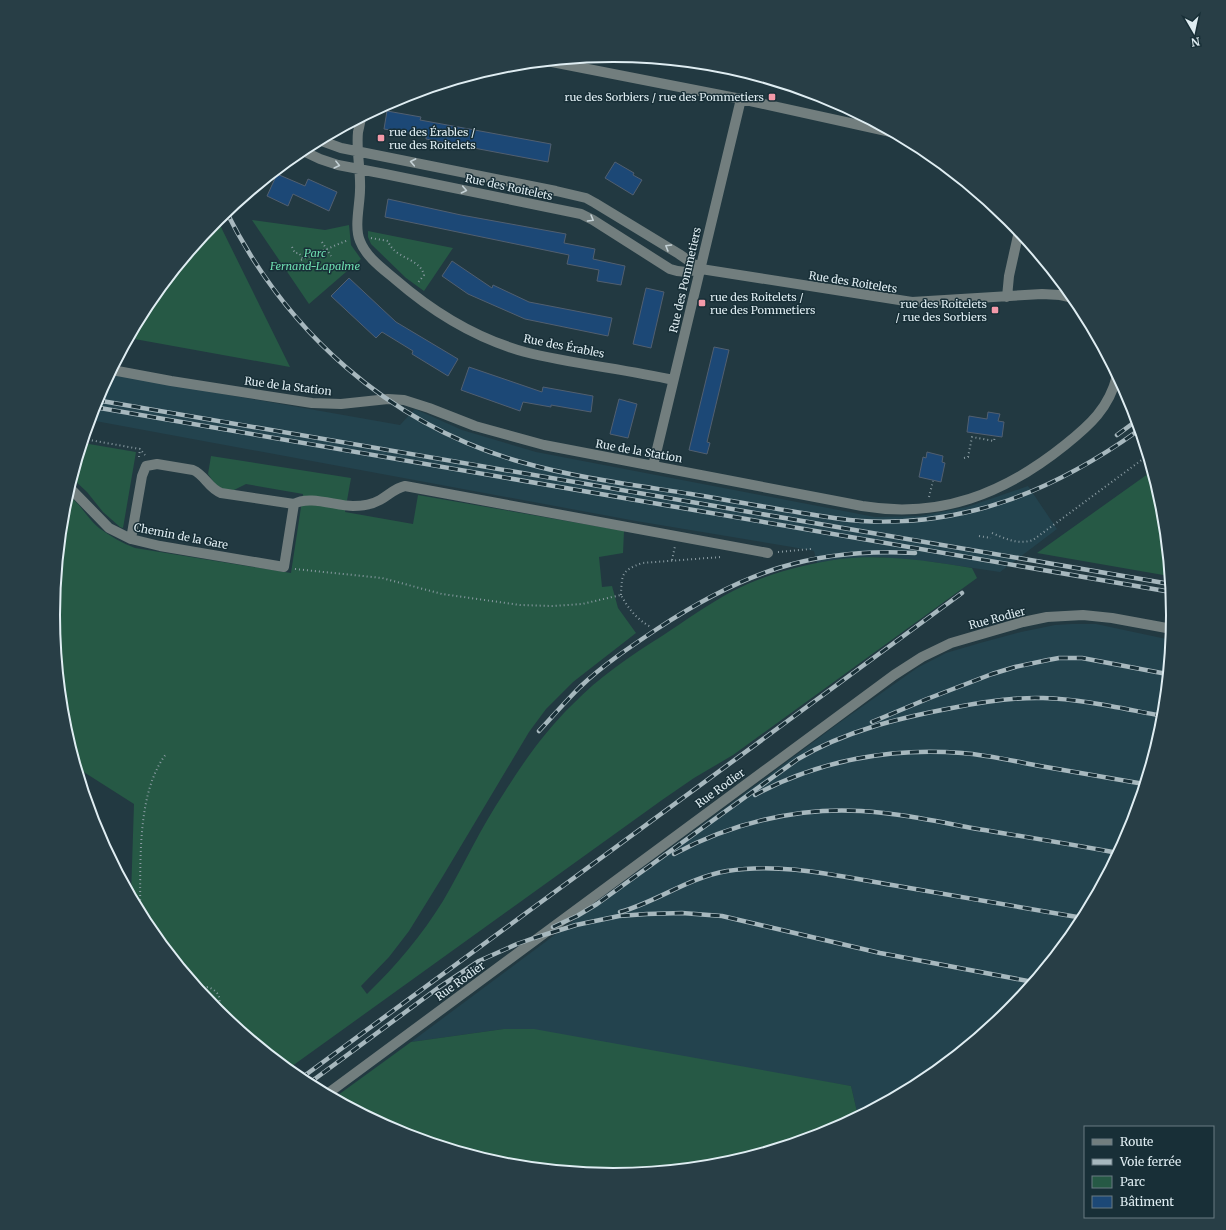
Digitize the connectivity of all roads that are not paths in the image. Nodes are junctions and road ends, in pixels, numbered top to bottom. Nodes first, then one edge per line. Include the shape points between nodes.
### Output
1 (561, 65) edge
2 (741, 99) junction
3 (360, 123) edge
4 (876, 129) edge
5 (326, 143) edge
6 (358, 152) junction
7 (309, 153) edge
8 (359, 169) junction
9 (575, 195) junction
10 (572, 211) junction
11 (1017, 238) edge
12 (701, 269) junction
13 (1065, 296) edge
14 (1008, 297) junction
15 (117, 371) edge
16 (673, 380) junction
17 (1115, 383) edge
18 (653, 466) junction
19 (74, 492) edge
20 (294, 504) junction
21 (130, 539) junction
22 (768, 553) road end
23 (1166, 628) edge
24 (331, 1091) edge

1 - 2 street
2 - 4 street
2 - 12 street, Rue des Pommetiers
3 - 6 street, Rue des Érables
5 - 6 street, Rue des Roitelets
6 - 8 street, Rue des Érables
9 -> 6 street, Rue des Roitelets
7 -> 8 street, Rue des Roitelets via 328,162
8 -> 10 street, Rue des Roitelets
8 - 16 street, Rue des Érables via 360,242 372,258 422,302 479,334 524,351
9 - 10 street
12 -> 9 street, Rue des Roitelets via 595,203
10 -> 12 street, Rue des Roitelets via 593,220 670,269 683,272
11 - 14 street via 1009,276
12 - 14 street, Rue des Roitelets via 902,302
12 - 16 street, Rue des Pommetiers
13 - 14 street, Rue des Roitelets via 1042,294
15 - 18 street, Rue de la Station via 312,403 404,400 520,440
16 - 18 street, Rue des Pommetiers
17 - 18 street, Rue de la Station via 1106,405 1089,425 1028,473 977,496 926,508 876,509
19 - 21 street, Chemin de la Gare via 109,528
20 - 21 street, Chemin de la Gare via 284,567
20 - 21 street via 221,493 214,490 198,472 152,464 146,466 142,476
20 - 22 street via 309,500 352,506 366,504 405,486
23 - 24 street, Rue Rodier via 1084,615 1047,617 951,643 922,657 894,675

